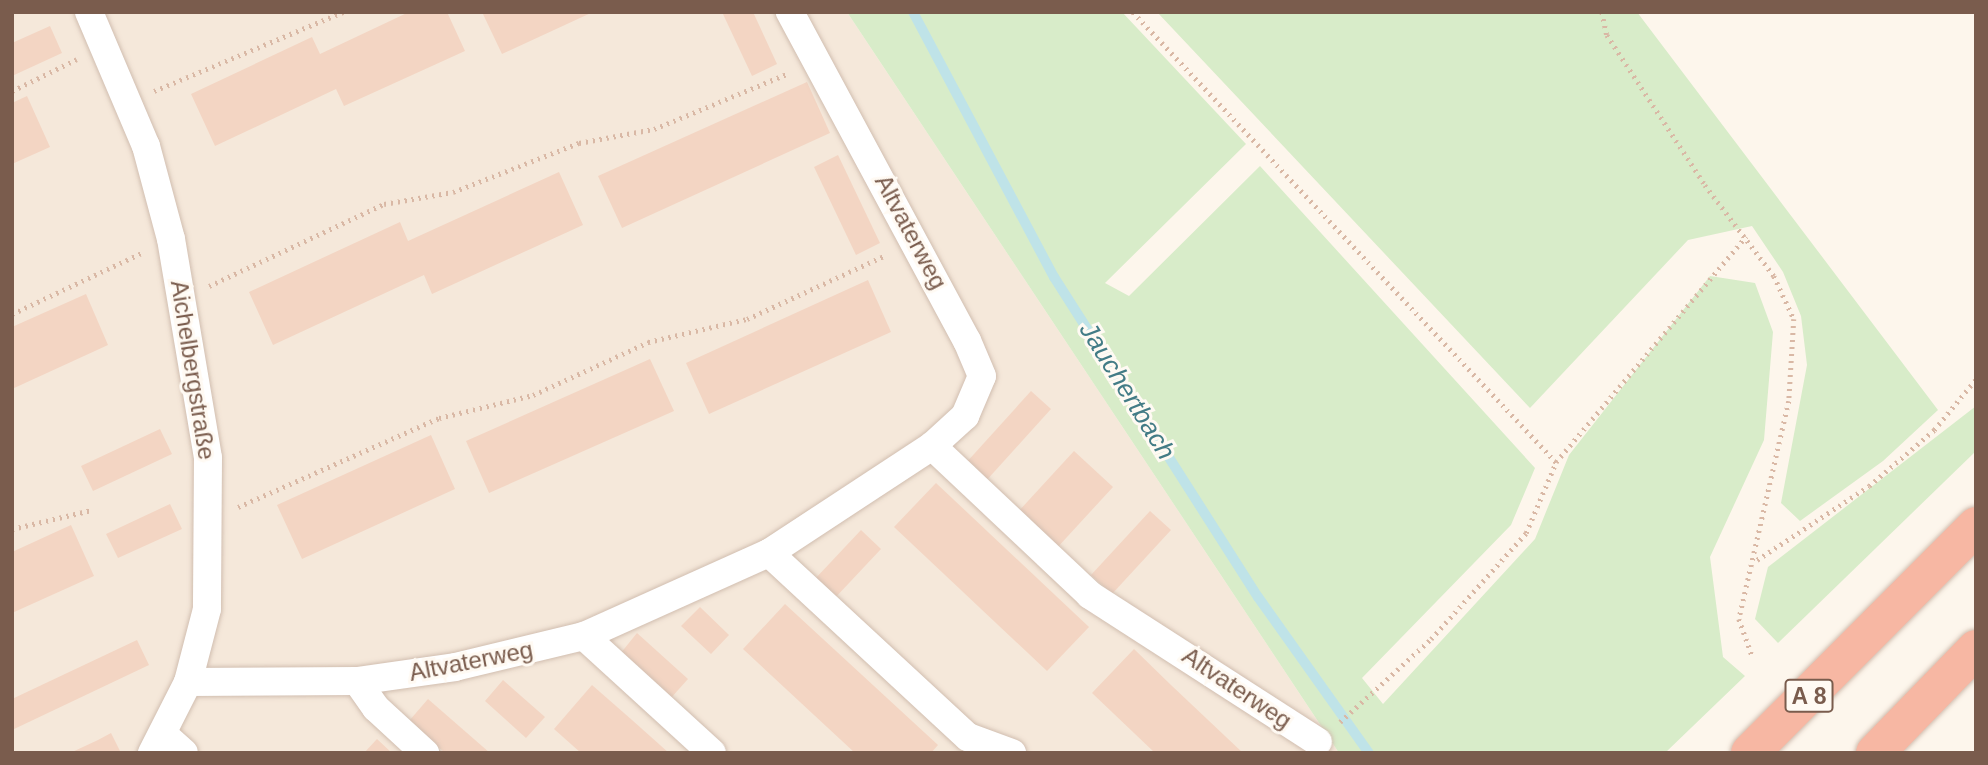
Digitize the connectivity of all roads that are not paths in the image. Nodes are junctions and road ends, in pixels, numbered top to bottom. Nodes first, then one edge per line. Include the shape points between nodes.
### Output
1 (89, 12) edge
2 (790, 12) edge
3 (932, 446) junction
4 (1976, 526) edge
5 (769, 554) junction
6 (584, 636) junction
7 (1976, 649) edge
8 (357, 681) junction
9 (188, 682) junction
10 (1318, 742) road end
11 (157, 743) edge
12 (184, 753) edge
13 (425, 753) edge
14 (712, 753) edge
15 (1012, 753) edge
16 (1750, 753) edge
17 (1875, 753) edge

1 - 9 street, Aichelbergstraße via 128,103 171,239 208,458 207,609
2 - 3 street, Altvaterweg via 916,241 982,376 965,416
3 - 5 street, Altvaterweg
3 - 10 street, Altvaterweg via 1090,595
4 - 16 highway, A 8
5 - 6 street, Altvaterweg
5 - 15 street via 968,737
6 - 8 street, Altvaterweg via 454,667
6 - 14 street
7 - 17 highway
8 - 9 street, Altvaterweg
8 - 13 street via 376,708
9 - 11 street, Aichelbergstraße
11 - 12 street, Aichelbergstraße

